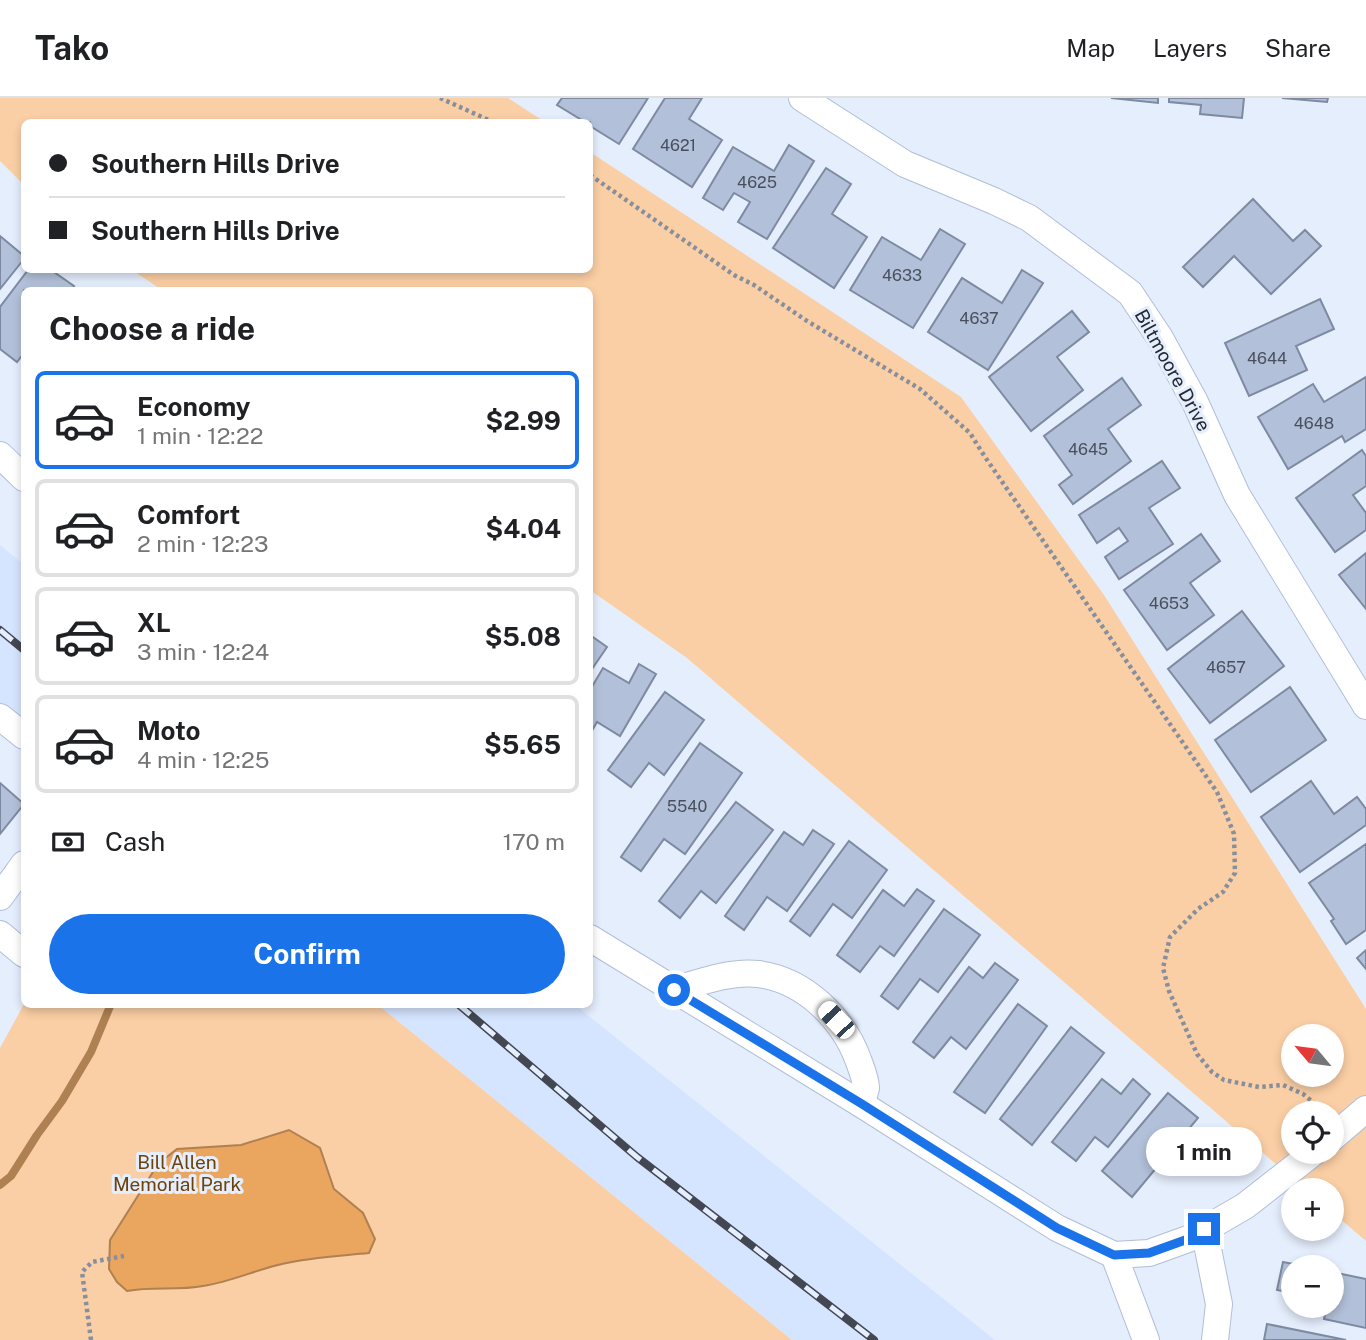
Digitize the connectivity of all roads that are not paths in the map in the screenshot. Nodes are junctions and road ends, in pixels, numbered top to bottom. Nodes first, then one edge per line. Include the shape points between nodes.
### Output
1 (802, 98) edge
2 (0, 455) edge
3 (21, 475) edge
4 (1366, 706) edge
5 (0, 717) edge
6 (21, 734) edge
7 (21, 868) edge
8 (0, 897) edge
9 (0, 934) edge
10 (593, 940) edge
11 (21, 952) edge
12 (674, 990) junction
13 (862, 1104) junction
14 (1366, 1109) edge
15 (1344, 1128) edge
16 (1299, 1164) edge
17 (1204, 1229) junction
18 (1114, 1255) junction
19 (1146, 1340) edge
20 (1215, 1340) edge

1 - 4 street, Biltmoore Drive via 905,164 1029,218 1130,293 1195,402 1237,495
2 - 3 street
5 - 6 street
7 - 8 street
9 - 11 street
10 - 12 street
12 - 13 street
12 - 13 street via 726,976 758,974 809,995 836,1020 856,1052 866,1088
13 - 18 street via 1057,1228
14 - 15 street
16 - 17 street via 1245,1206
17 - 18 street via 1149,1253
17 - 20 street via 1219,1304
18 - 19 street

